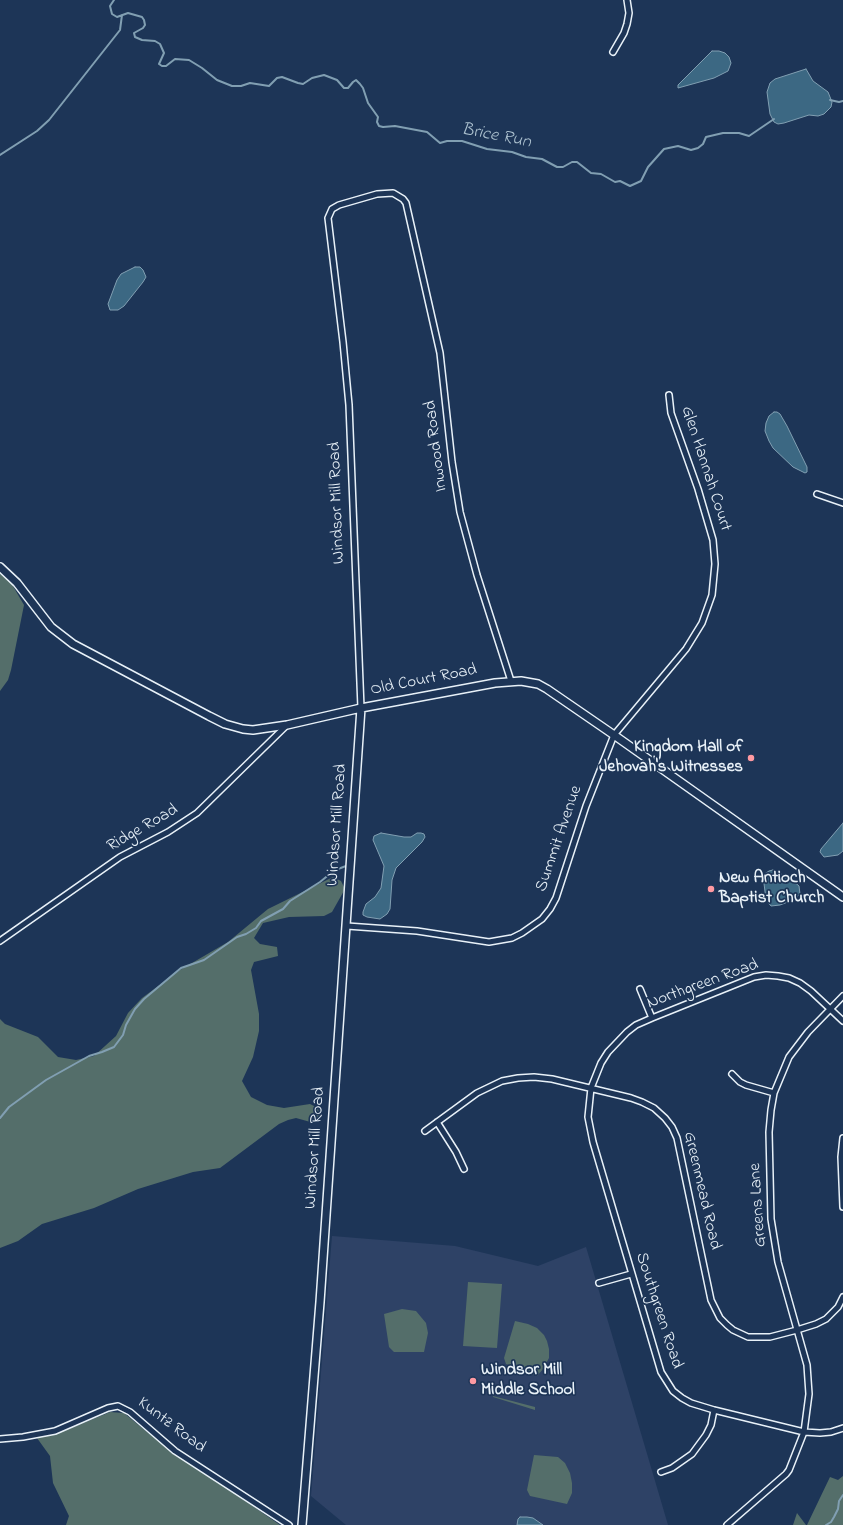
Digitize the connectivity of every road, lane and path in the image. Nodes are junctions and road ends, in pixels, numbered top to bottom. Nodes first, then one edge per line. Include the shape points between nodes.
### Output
1 (627, 0) edge
2 (613, 52) dead end
3 (406, 204) joint
4 (669, 395) dead end
5 (817, 494) dead end
6 (843, 503) edge
7 (0, 567) edge
8 (511, 681) junction
9 (361, 708) junction
10 (287, 726) junction
11 (614, 735) junction
12 (843, 897) edge
13 (347, 926) junction
14 (0, 941) edge
15 (640, 989) dead end
16 (843, 996) edge
17 (830, 1009) junction
18 (652, 1018) junction
19 (843, 1021) edge
20 (732, 1074) dead end
21 (591, 1088) junction
22 (774, 1092) junction
23 (437, 1122) junction
24 (425, 1131) dead end
25 (843, 1138) edge
26 (464, 1169) dead end
27 (843, 1206) edge
28 (631, 1274) junction
29 (599, 1283) dead end
30 (843, 1297) edge
31 (797, 1330) junction
32 (714, 1410) junction
33 (843, 1428) edge
34 (804, 1432) junction
35 (0, 1439) edge
36 (660, 1472) dead end
37 (289, 1525) edge
38 (302, 1525) edge
39 (727, 1525) edge

1 - 2 street via 627,24
3 - 8 street, Inwood Road via 440,353 460,512
3 - 9 street, Windsor Mill Road via 393,193 376,194 339,205 332,209 328,218 349,405
4 - 11 street, Glen Hannah Court via 671,413 713,540 715,564 712,595 702,624 686,650
5 - 6 street
7 - 10 main road, Old Court Road via 17,583 51,627 87,653 225,724 253,730
8 - 9 main road, Old Court Road
8 - 11 main road, Old Court Road via 538,684
9 - 10 main road, Old Court Road
9 - 13 main road, Windsor Mill Road
10 - 14 street, Ridge Road via 197,813 174,829 115,861
11 - 12 main road, Old Court Road
11 - 13 street, Summit Avenue via 586,806 556,898 550,909 533,926 512,938 489,942 417,931
13 - 38 main road, Windsor Mill Road
15 - 18 street
16 - 17 street, Greens Lane
17 - 18 street, Northgreen Road via 800,983 789,978 766,975 754,977
17 - 19 street, Northgreen Road
17 - 22 street, Greens Lane via 789,1057
18 - 21 street, Northgreen Road via 636,1025 616,1043 601,1063
20 - 22 street via 746,1085
21 - 23 street, Greenmead Road via 534,1077 502,1081 477,1093
21 - 28 street, Southgreen Road via 589,1129
21 - 31 street, Greenmead Road via 642,1102 654,1108 672,1127 680,1148 712,1300 720,1318 733,1330 748,1337 770,1337
22 - 31 street, Greens Lane via 769,1132 771,1219 778,1262
23 - 24 street, Greenmead Road
23 - 26 street
25 - 27 street
28 - 29 street
28 - 32 street, Southgreen Road via 666,1382 682,1398
30 - 31 street, Greenmead Road via 838,1307 826,1319
31 - 34 street, Greens Lane via 807,1365 808,1379 808,1408
32 - 34 street, Southgreen Road
32 - 36 street via 711,1425 696,1449 684,1461
33 - 34 street, Southgreen Road via 831,1432
34 - 39 street, Greens Lane via 786,1474
35 - 37 street, Kuntz Road via 55,1431 118,1406 130,1412 175,1451

